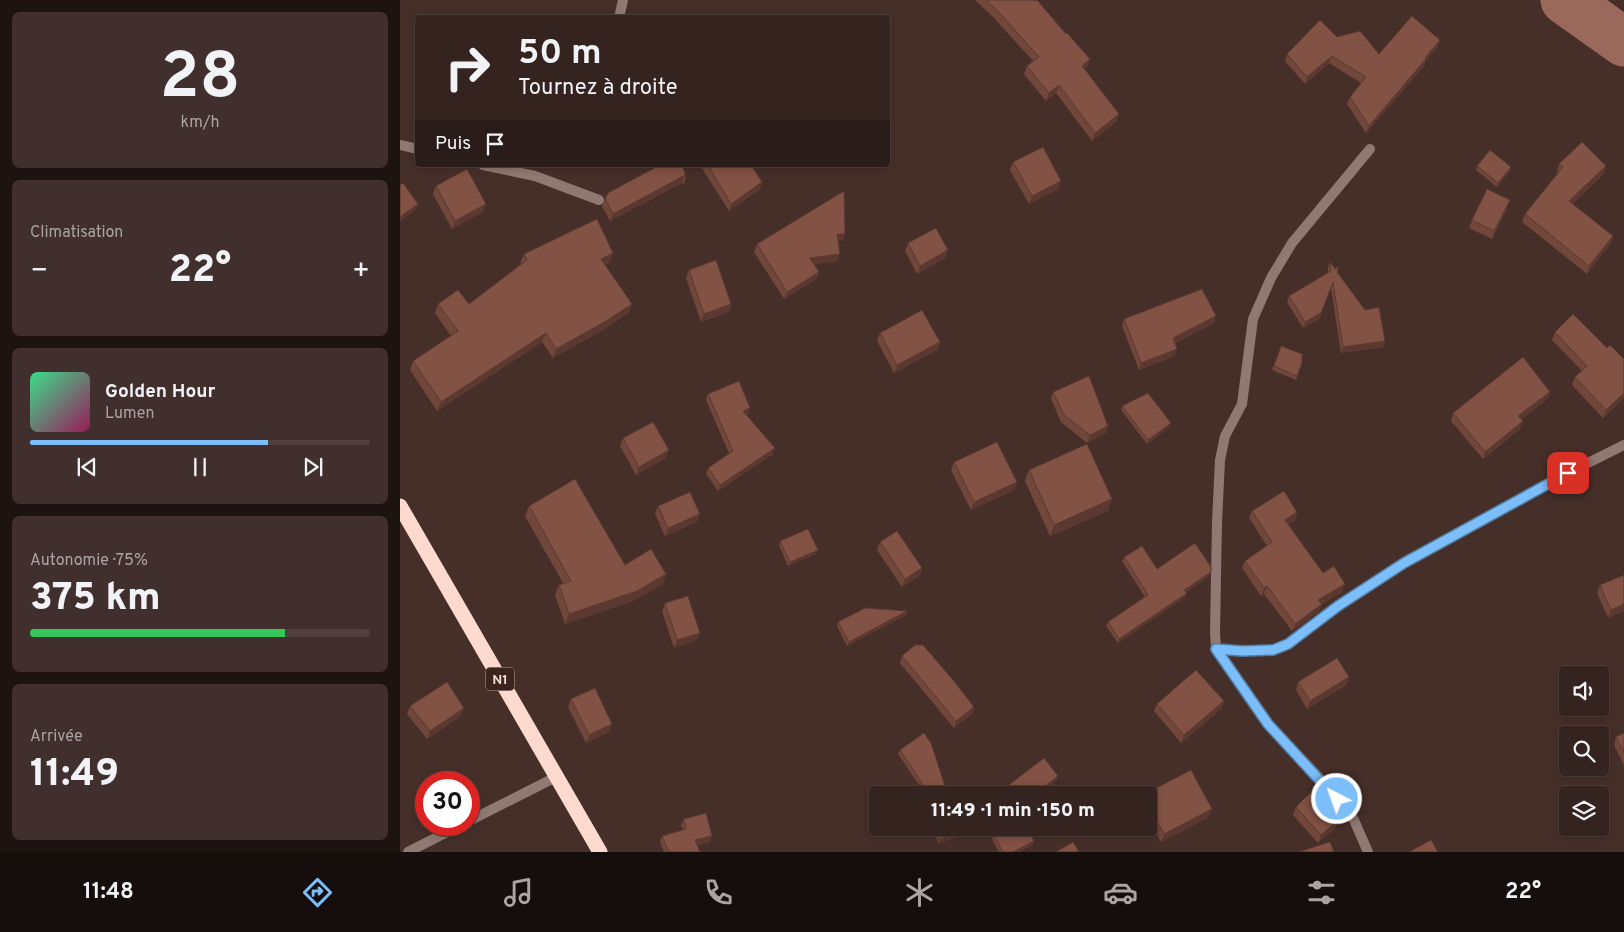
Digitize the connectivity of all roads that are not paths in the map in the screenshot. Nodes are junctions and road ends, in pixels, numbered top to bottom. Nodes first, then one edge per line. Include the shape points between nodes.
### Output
1 (623, 0) edge
2 (620, 15) edge
3 (400, 145) edge
4 (415, 149) edge
5 (1370, 149) dead end
6 (493, 167) edge
7 (508, 167) edge
8 (503, 169) junction
9 (599, 200) dead end
10 (1624, 445) edge
11 (400, 506) edge
12 (1216, 649) junction
13 (556, 776) junction
14 (480, 815) edge
15 (439, 836) edge
16 (408, 852) edge
17 (600, 852) edge
18 (1368, 852) edge

1 - 2 street
3 - 4 street
5 - 12 street via 1292,243 1271,278 1253,319 1242,404 1225,436 1220,460
6 - 8 street
7 - 8 street
8 - 9 street via 535,176
10 - 12 street via 1404,563 1338,606 1288,644 1266,651
11 - 13 highway, N1
12 - 18 street via 1268,724 1354,820
13 - 14 street
13 - 17 highway, N1
15 - 16 street

